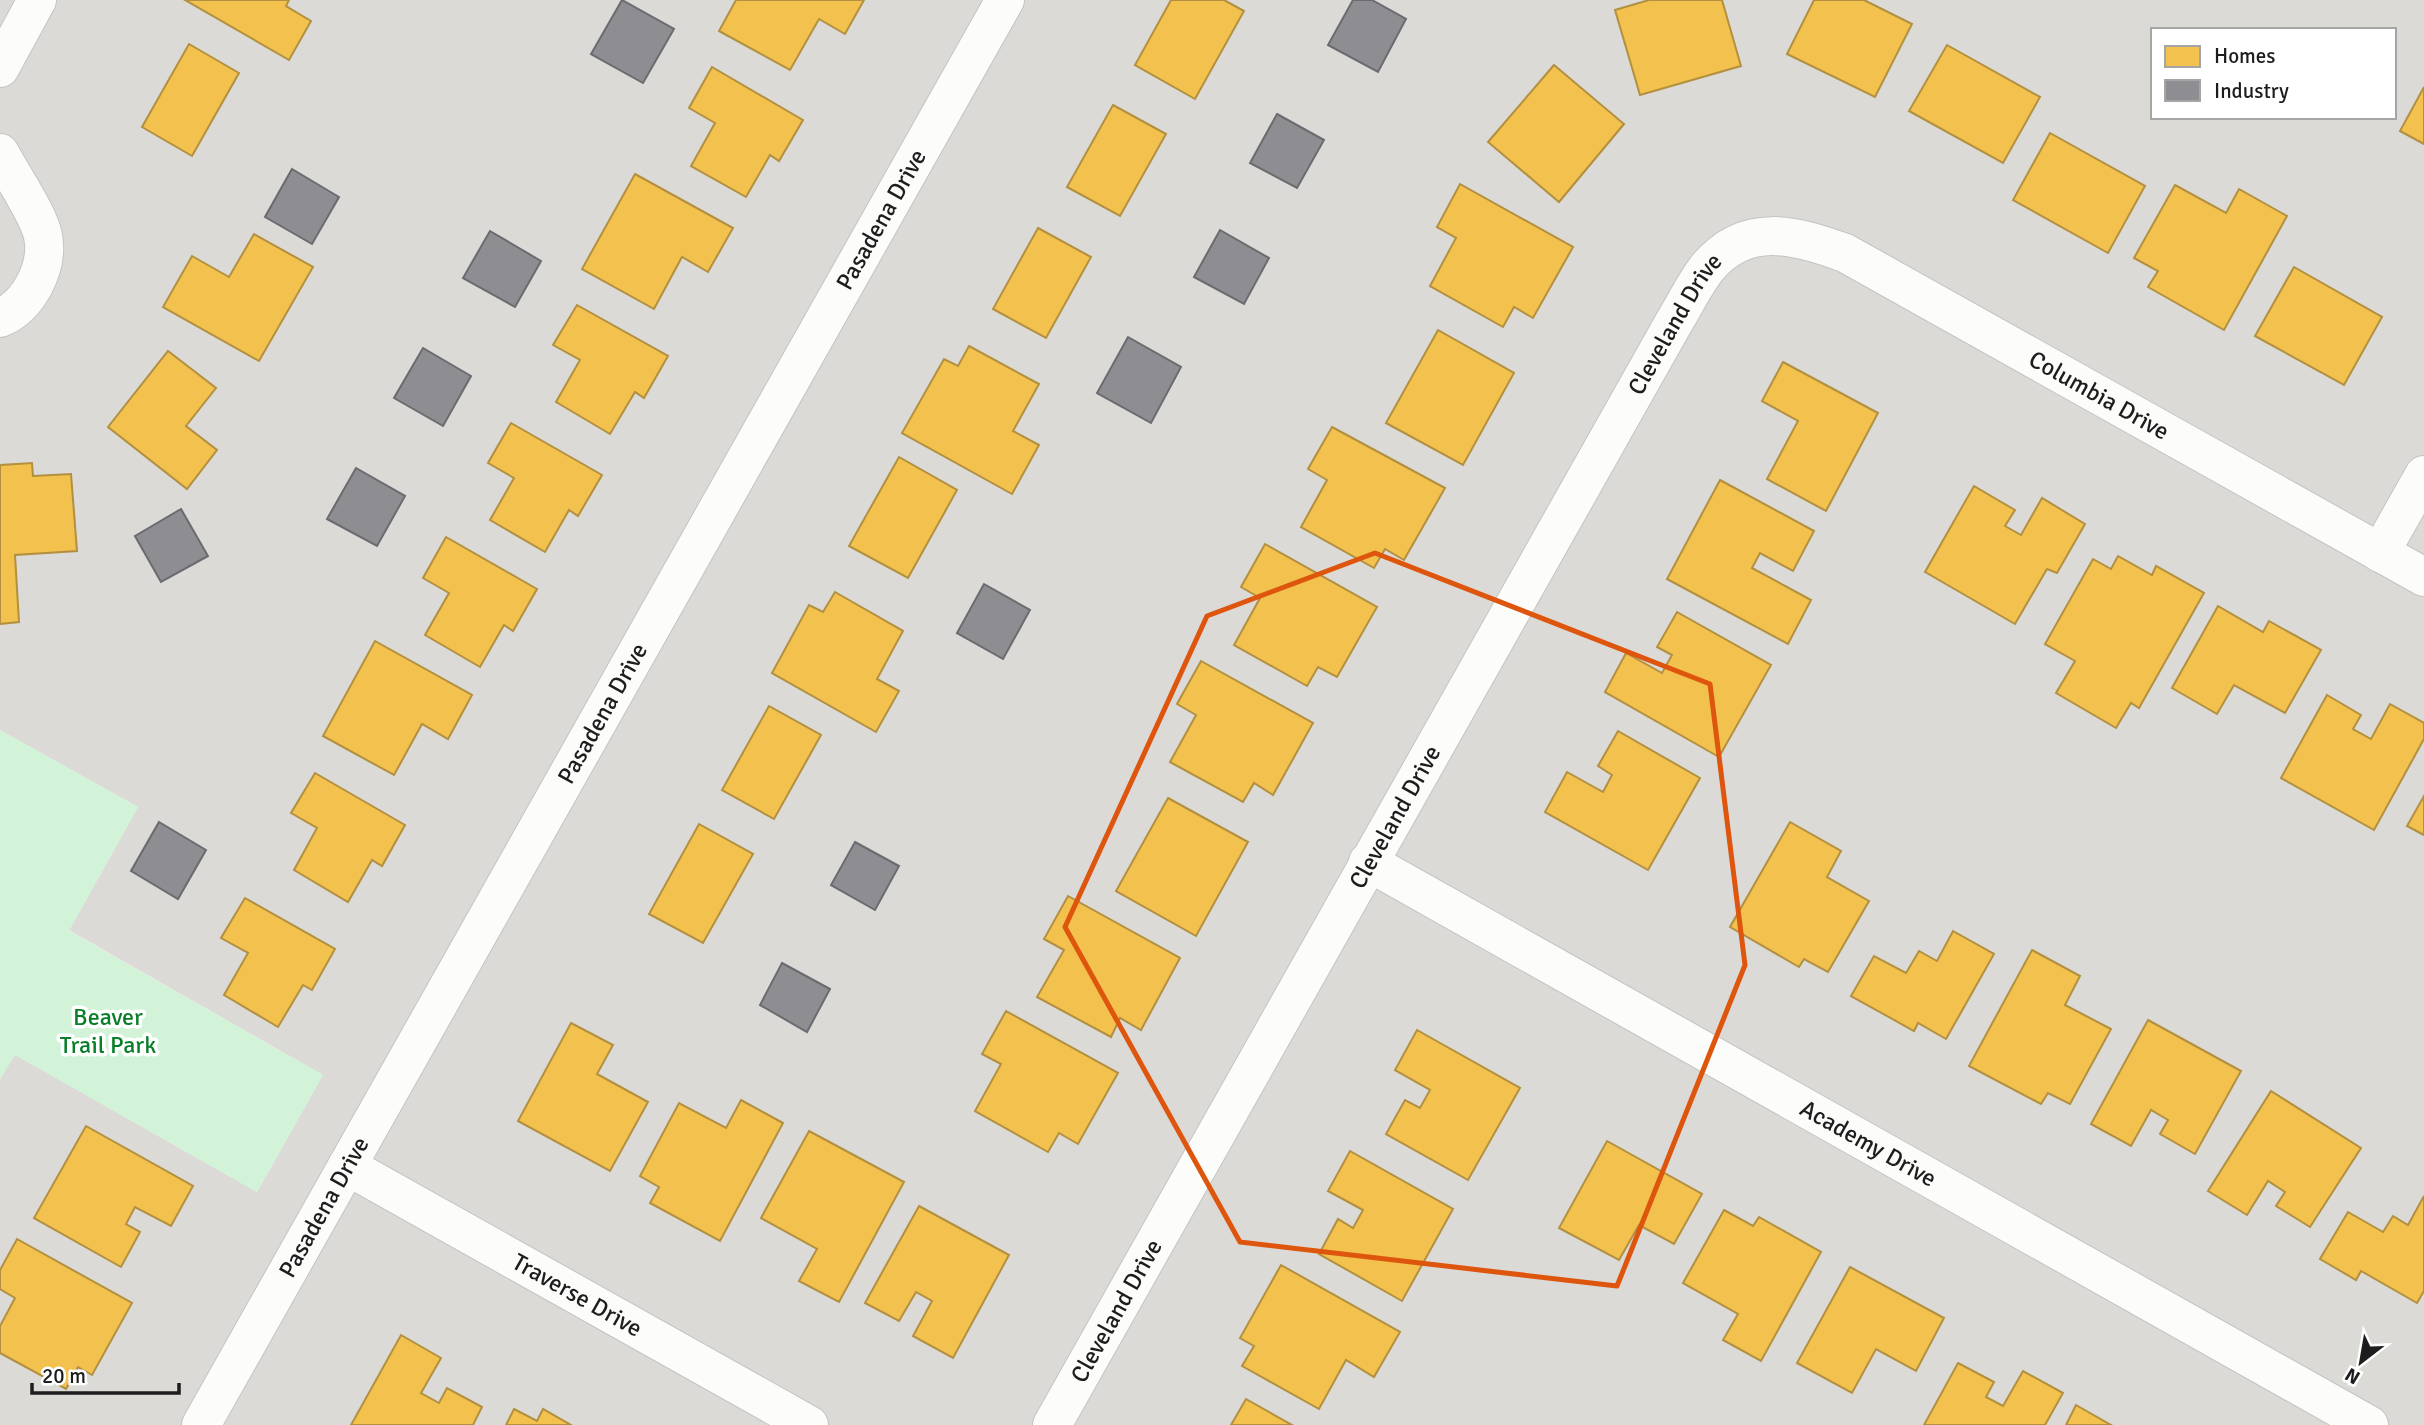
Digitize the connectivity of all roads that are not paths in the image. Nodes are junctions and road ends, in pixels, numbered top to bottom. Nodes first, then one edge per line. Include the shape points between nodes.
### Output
1 (37, 0) edge
2 (1005, 0) edge
3 (0, 68) edge
4 (0, 153) edge
5 (1765, 235) joint
6 (0, 318) edge
7 (2424, 475) edge
8 (2380, 553) junction
9 (2424, 578) edge
10 (1368, 862) junction
11 (347, 1166) junction
12 (201, 1425) edge
13 (809, 1425) edge
14 (1052, 1425) edge
15 (2369, 1425) edge

1 - 3 street
2 - 11 street, Pasadena Drive
4 - 6 street via 43,236 42,263 33,289
5 - 8 street, Columbia Drive via 1806,239 1845,253
5 - 10 street, Cleveland Drive via 1740,242 1707,268
7 - 8 street
8 - 9 street, Columbia Drive
10 - 14 street, Cleveland Drive
10 - 15 street, Academy Drive
11 - 12 street, Pasadena Drive
11 - 13 street, Traverse Drive

